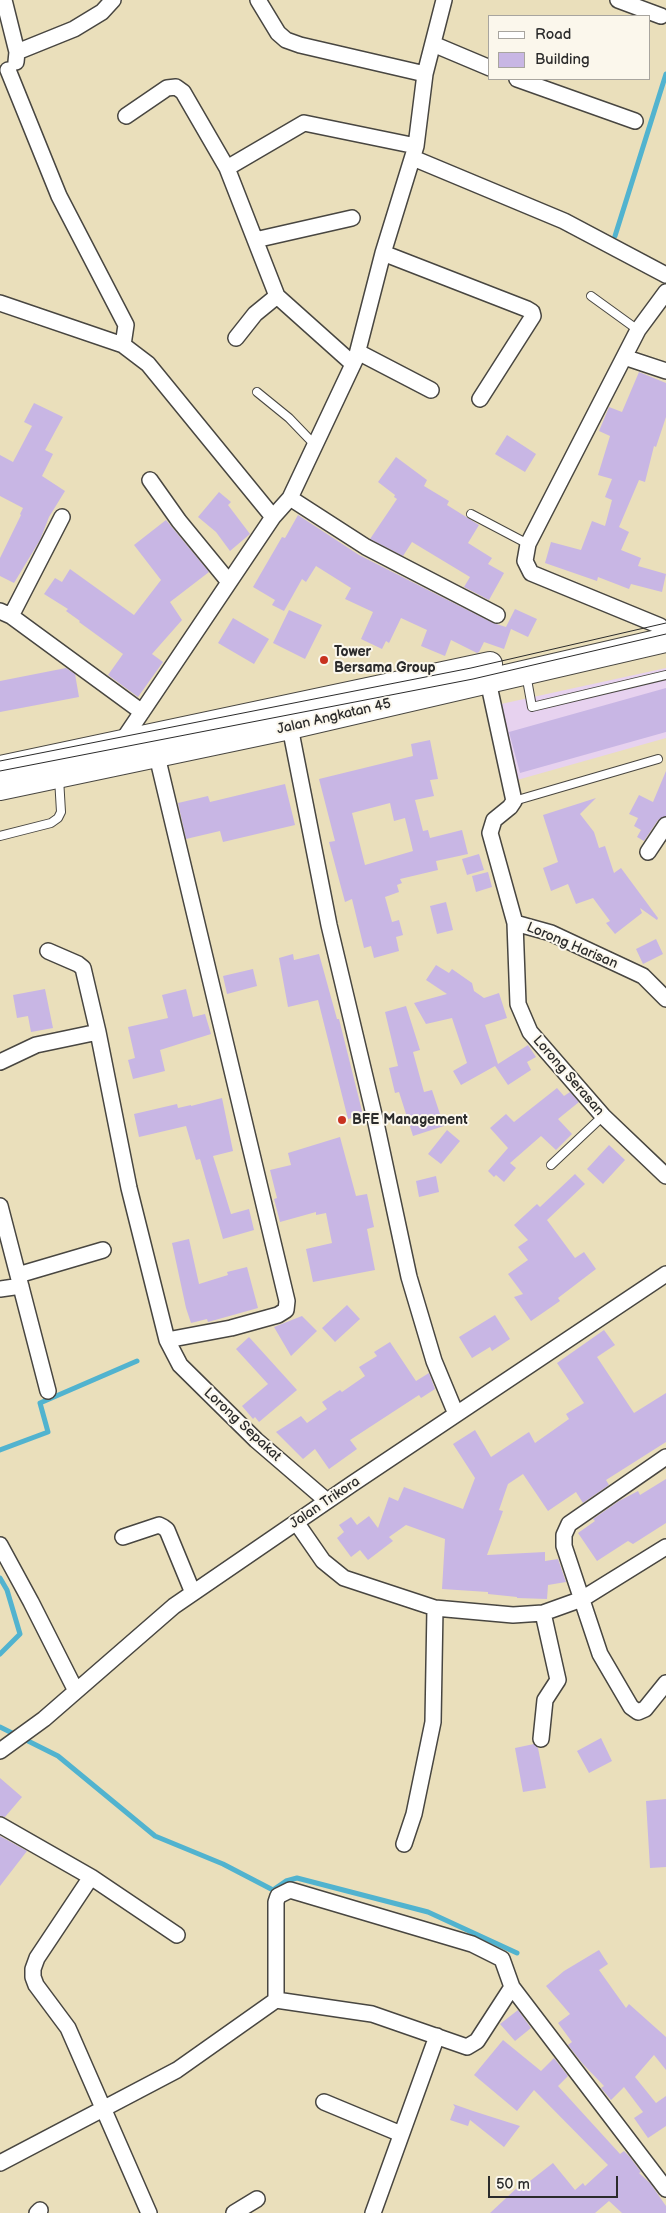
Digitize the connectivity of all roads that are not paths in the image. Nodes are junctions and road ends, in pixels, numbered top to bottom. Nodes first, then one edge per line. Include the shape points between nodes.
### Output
1 (4, 0) edge
2 (113, 0) edge
3 (258, 0) edge
4 (444, 0) edge
5 (623, 1) edge
6 (660, 16) dead end
7 (433, 44) junction
8 (17, 52) junction
9 (488, 67) edge
10 (4, 70) edge
11 (425, 74) junction
12 (520, 80) edge
13 (126, 116) dead end
14 (635, 120) dead end
15 (414, 152) junction
16 (227, 168) junction
17 (352, 218) dead end
18 (255, 240) junction
19 (383, 253) junction
20 (666, 275) edge
21 (666, 292) edge
22 (276, 296) junction
23 (591, 296) dead end
24 (0, 303) edge
25 (638, 330) junction
26 (236, 338) dead end
27 (123, 345) junction
28 (624, 357) junction
29 (355, 358) junction
30 (666, 371) edge
31 (431, 390) dead end
32 (257, 392) dead end
33 (480, 399) dead end
34 (314, 444) junction
35 (150, 480) dead end
36 (290, 498) junction
37 (471, 514) dead end
38 (62, 517) dead end
39 (273, 517) junction
40 (528, 544) junction
41 (229, 582) junction
42 (6, 614) edge
43 (497, 615) dead end
44 (664, 630) edge
45 (526, 672) junction
46 (666, 675) edge
47 (488, 681) junction
48 (142, 712) junction
49 (290, 727) junction
50 (123, 740) junction
51 (157, 756) junction
52 (658, 759) dead end
53 (0, 768) edge
54 (59, 776) junction
55 (0, 788) edge
56 (514, 801) junction
57 (666, 824) edge
58 (0, 836) edge
59 (648, 852) dead end
60 (515, 923) junction
61 (48, 951) dead end
62 (666, 999) edge
63 (98, 1032) junction
64 (0, 1062) edge
65 (603, 1116) junction
66 (551, 1165) dead end
67 (666, 1176) edge
68 (0, 1206) edge
69 (103, 1250) dead end
70 (666, 1274) edge
71 (20, 1280) junction
72 (0, 1289) edge
73 (167, 1340) junction
74 (48, 1391) dead end
75 (456, 1414) junction
76 (666, 1457) edge
77 (327, 1501) junction
78 (296, 1522) junction
79 (123, 1537) dead end
80 (0, 1544) edge
81 (666, 1547) edge
82 (193, 1593) junction
83 (582, 1599) junction
84 (435, 1608) junction
85 (543, 1613) junction
86 (666, 1683) edge
87 (76, 1691) junction
88 (541, 1739) dead end
89 (0, 1751) edge
90 (0, 1825) edge
91 (404, 1844) dead end
92 (91, 1877) junction
93 (177, 1935) dead end
94 (512, 1987) junction
95 (276, 2000) junction
96 (437, 2036) junction
97 (324, 2102) dead end
98 (102, 2108) junction
99 (401, 2134) junction
100 (0, 2163) edge
101 (664, 2182) edge
102 (257, 2199) dead end
103 (150, 2213) edge
104 (234, 2213) edge
105 (373, 2213) edge

1 - 8 street
2 - 8 street via 102,12 74,29
3 - 11 street via 278,33 286,40
4 - 7 street
5 - 6 street
7 - 9 street
7 - 11 street
8 - 10 street via 16,63
10 - 27 street via 59,196 126,324
11 - 15 street
12 - 14 street
13 - 16 street via 167,88 176,87 183,92
15 - 16 street via 304,123
15 - 19 street
15 - 20 street via 564,222
16 - 18 street
17 - 18 street
18 - 22 street
19 - 29 street
19 - 33 street via 532,312
21 - 25 street
22 - 26 street via 255,314
22 - 29 street
23 - 25 lane
24 - 27 street
25 - 28 street
27 - 39 street via 148,364
28 - 30 street
28 - 40 street
29 - 31 street
29 - 34 street
32 - 34 lane
34 - 36 street
35 - 41 street
36 - 39 street
36 - 43 street via 366,547
37 - 40 lane
38 - 42 street
39 - 41 street
40 - 44 street via 525,562 531,573
41 - 48 street
42 - 48 street
44 - 45 main road, Jalan Angkatan 45
44 - 50 main road, Jalan Angkatan 45
45 - 46 lane via 532,706
45 - 47 main road, Jalan Angkatan 45
47 - 49 main road, Jalan Angkatan 45
47 - 56 street
48 - 50 street
49 - 51 main road, Jalan Angkatan 45
49 - 75 street via 329,925 409,1277 434,1361
50 - 53 main road, Jalan Angkatan 45
51 - 54 main road, Jalan Angkatan 45
51 - 73 street via 287,1300 286,1310 278,1315
52 - 56 lane
54 - 55 main road, Jalan Angkatan 45
54 - 58 lane via 61,812 58,818 51,823
56 - 60 street, Lorong Harisan via 494,820 490,833
57 - 59 street
60 - 62 street, Lorong Harisan via 550,933 642,976
60 - 65 street, Lorong Serasan via 518,1004 530,1032
61 - 63 street, Lorong Sepakat via 84,968
63 - 64 street via 36,1045
63 - 73 street, Lorong Sepakat via 129,1188
65 - 66 lane
65 - 67 street, Lorong Serasan
68 - 71 street
69 - 71 street
70 - 75 street, Jalan Trikora
71 - 72 street
71 - 74 street
73 - 77 street, Lorong Sepakat via 180,1365 256,1440
75 - 77 street, Jalan Trikora
76 - 83 street via 568,1524 564,1546
77 - 78 street, Jalan Trikora
78 - 82 street, Jalan Trikora
78 - 84 street via 323,1561 344,1578
79 - 82 street via 159,1525 164,1527
80 - 87 street
81 - 83 street
82 - 87 street, Jalan Trikora
83 - 85 street
83 - 86 street via 600,1654 631,1707 638,1712 645,1709
84 - 85 street via 513,1615
84 - 91 street via 433,1722 414,1814
85 - 88 street via 558,1680 545,1700
87 - 89 street, Jalan Trikora
90 - 92 street
92 - 93 street
92 - 98 street via 32,1969 36,1985 68,2028
94 - 95 street via 502,1959 472,1944 290,1890 278,1896 276,1902
94 - 96 street via 474,2043 463,2046
94 - 101 street
95 - 96 street via 372,2014
95 - 98 street via 177,2070
96 - 99 street
97 - 99 street
98 - 100 street
98 - 103 street
99 - 105 street
102 - 104 street

